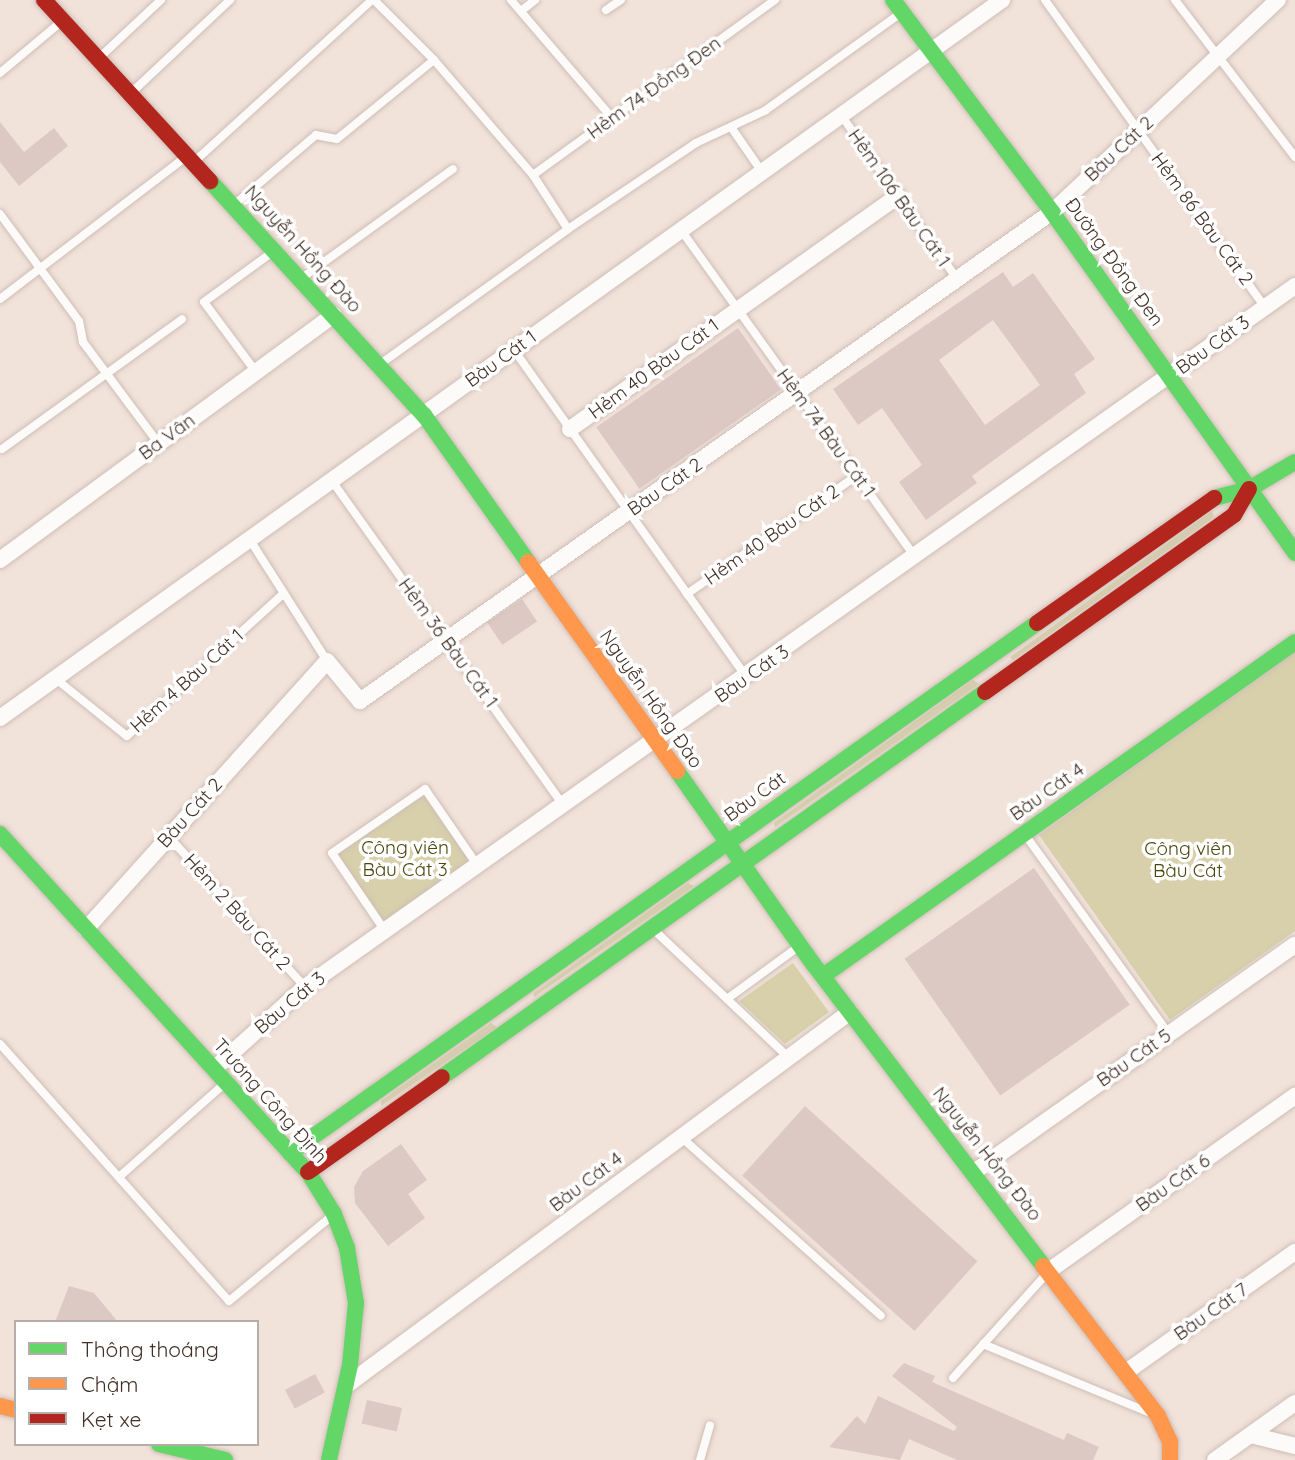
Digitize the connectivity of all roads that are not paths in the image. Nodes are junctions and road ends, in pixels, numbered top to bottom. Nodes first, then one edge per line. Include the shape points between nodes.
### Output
1 (44, 0) edge
2 (161, 0) edge
3 (230, 0) edge
4 (373, 0) edge
5 (511, 0) edge
6 (535, 0) edge
7 (621, 0) edge
8 (775, 0) edge
9 (1002, 0) edge
10 (1045, 0) edge
11 (1175, 0) edge
12 (1278, 0) edge
13 (897, 4) edge
14 (606, 10) dead end
15 (521, 11) junction
16 (63, 20) junction
17 (932, 50) junction
18 (1218, 56) junction
19 (99, 58) junction
20 (434, 61) junction
21 (0, 73) edge
22 (131, 93) junction
23 (841, 116) junction
24 (612, 118) junction
25 (731, 127) junction
26 (1139, 130) junction
27 (192, 158) junction
28 (1295, 158) edge
29 (453, 169) dead end
30 (762, 172) junction
31 (533, 176) junction
32 (898, 195) junction
33 (235, 204) junction
34 (1052, 212) junction
35 (0, 214) edge
36 (568, 229) junction
37 (681, 230) junction
38 (276, 250) junction
39 (43, 269) junction
40 (302, 278) junction
41 (958, 280) junction
42 (1295, 286) edge
43 (0, 299) edge
44 (1265, 307) junction
45 (737, 309) junction
46 (334, 315) junction
47 (182, 319) dead end
48 (514, 350) junction
49 (379, 365) junction
50 (106, 372) junction
51 (256, 372) junction
52 (1170, 377) junction
53 (797, 393) junction
54 (424, 415) junction
55 (570, 429) junction
56 (159, 444) junction
57 (2, 449) edge
58 (1295, 462) edge
59 (856, 476) junction
60 (331, 481) junction
61 (1249, 489) junction
62 (629, 512) junction
63 (250, 540) junction
64 (1295, 553) edge
65 (915, 558) junction
66 (0, 561) edge
67 (538, 577) junction
68 (284, 593) junction
69 (687, 594) junction
70 (446, 641) junction
71 (1295, 642) edge
72 (988, 657) junction
73 (327, 661) junction
74 (747, 677) junction
75 (56, 678) junction
76 (1003, 679) junction
77 (0, 718) edge
78 (656, 742) junction
79 (564, 806) junction
80 (1025, 833) junction
81 (169, 837) junction
82 (3, 842) edge
83 (726, 843) junction
84 (741, 865) junction
85 (478, 866) junction
86 (652, 928) junction
87 (86, 929) junction
88 (385, 931) junction
89 (800, 945) junction
90 (1295, 945) edge
91 (823, 976) junction
92 (305, 987) junction
93 (510, 996) junction
94 (727, 999) junction
95 (850, 1012) junction
96 (525, 1018) junction
97 (1169, 1034) junction
98 (0, 1044) edge
99 (788, 1057) junction
100 (214, 1069) junction
101 (226, 1083) junction
102 (1295, 1096) edge
103 (681, 1137) junction
104 (290, 1153) junction
105 (308, 1172) junction
106 (974, 1172) junction
107 (119, 1177) junction
108 (334, 1214) junction
109 (1295, 1252) edge
110 (1050, 1270) junction
111 (881, 1316) dead end
112 (983, 1344) junction
113 (1126, 1372) junction
114 (953, 1378) dead end
115 (346, 1385) junction
116 (1295, 1403) edge
117 (1158, 1416) junction
118 (710, 1425) dead end
119 (1251, 1434) junction
120 (167, 1446) edge
121 (1295, 1446) edge
122 (225, 1460) edge
123 (329, 1460) edge
124 (700, 1460) edge
125 (1170, 1460) edge
126 (1215, 1460) edge

1 - 16 street, Nguyễn Hồng Đào
2 - 19 lane
3 - 22 lane
4 - 20 lane
4 - 27 lane
5 - 15 lane
6 - 15 lane
7 - 14 lane
8 - 24 lane, Hẻm 74 Đồng Đen
9 - 17 street, Bàu Cát 1
10 - 26 lane, Hẻm 86 Bàu Cát 2
11 - 18 lane
12 - 18 street, Bàu Cát 2
13 - 17 street, Đường Đồng Đen
13 - 25 lane via 766,110
15 - 24 lane
16 - 19 street, Nguyễn Hồng Đào
16 - 21 lane
17 - 23 street, Bàu Cát 1
17 - 34 street, Đường Đồng Đen
18 - 26 street, Bàu Cát 2
18 - 28 lane
19 - 22 street, Nguyễn Hồng Đào
20 - 31 lane
20 - 33 lane via 337,139 316,135
22 - 27 street, Nguyễn Hồng Đào
23 - 30 street, Bàu Cát 1
23 - 32 lane, Hẻm 106 Bàu Cát 1
24 - 31 lane, Hẻm 74 Đồng Đen
25 - 30 lane
25 - 36 lane via 696,143
26 - 34 street, Bàu Cát 2
26 - 44 lane, Hẻm 86 Bàu Cát 2
27 - 33 street, Nguyễn Hồng Đào
27 - 39 lane
29 - 40 lane
30 - 37 street, Bàu Cát 1
31 - 36 lane
32 - 41 lane, Hẻm 106 Bàu Cát 1
32 - 45 street
33 - 38 street, Nguyễn Hồng Đào
34 - 41 street, Bàu Cát 2
34 - 52 street, Đường Đồng Đen
35 - 39 lane
36 - 49 lane
37 - 45 lane, Hẻm 74 Bàu Cát 1
37 - 48 street, Bàu Cát 1
38 - 40 street, Nguyễn Hồng Đào
38 - 51 lane via 204,302
39 - 43 lane
39 - 50 lane via 79,321 83,342
40 - 46 street, Nguyễn Hồng Đào
41 - 53 street, Bàu Cát 2
42 - 44 street, Bàu Cát 3
44 - 52 street, Bàu Cát 3
45 - 53 lane, Hẻm 74 Bàu Cát 1
45 - 55 street, Hẻm 40 Bàu Cát 1
46 - 49 street, Nguyễn Hồng Đào
46 - 51 street, Ba Vân
47 - 50 lane via 156,342
48 - 54 street, Bàu Cát 1
48 - 55 lane, Hẻm 40 Bàu Cát 1
49 - 54 street, Nguyễn Hồng Đào
50 - 56 lane
50 - 57 lane
51 - 56 street, Ba Vân
52 - 61 street, Đường Đồng Đen
52 - 65 street, Bàu Cát 3
53 - 59 lane, Hẻm 74 Bàu Cát 1
53 - 62 street, Bàu Cát 2
54 - 60 street, Bàu Cát 1
54 - 67 street, Nguyễn Hồng Đào
55 - 62 lane, Hẻm 40 Bàu Cát 1
56 - 66 street, Ba Vân
58 - 61 street, Bàu Cát
59 - 65 lane, Hẻm 74 Bàu Cát 1
59 - 69 lane, Hẻm 40 Bàu Cát 2
60 - 63 street, Bàu Cát 1
60 - 70 lane, Hẻm 36 Bàu Cát 1
61 - 64 street, Đường Đồng Đen
61 - 72 street, Bàu Cát via 1219,494
61 - 76 street, Bàu Cát via 1234,515
62 - 67 street, Bàu Cát 2
62 - 69 lane, Hẻm 40 Bàu Cát 1
63 - 68 lane
63 - 75 street, Bàu Cát 1
65 - 74 street, Bàu Cát 3
67 - 70 street, Bàu Cát 2
67 - 78 street, Nguyễn Hồng Đào
68 - 73 lane
68 - 75 lane, Hẻm 4 Bàu Cát 1 via 127,736
69 - 74 lane, Hẻm 40 Bàu Cát 1
70 - 73 street, Bàu Cát 2 via 360,701
70 - 79 lane, Hẻm 36 Bàu Cát 1
71 - 80 street, Bàu Cát 4
72 - 76 street
72 - 83 street, Bàu Cát
73 - 81 street, Bàu Cát 2
74 - 78 street, Bàu Cát 3
75 - 77 street, Bàu Cát 1
76 - 84 street, Bàu Cát
78 - 79 street, Bàu Cát 3
78 - 83 street, Nguyễn Hồng Đào
79 - 85 street, Bàu Cát 3
80 - 91 street, Bàu Cát 4
80 - 97 lane
81 - 87 street, Bàu Cát 2
81 - 92 lane, Hẻm 2 Bàu Cát 2
82 - 87 street, Trương Công Định
83 - 84 street, Nguyễn Hồng Đào
83 - 93 street, Bàu Cát
84 - 86 street, Bàu Cát
84 - 89 street, Nguyễn Hồng Đào
85 - 88 street, Bàu Cát 3
85 - 88 lane via 425,789 332,853
86 - 94 lane
86 - 96 street, Bàu Cát
87 - 100 street, Trương Công Định
88 - 92 street, Bàu Cát 3
89 - 91 street, Nguyễn Hồng Đào
89 - 94 lane
90 - 97 street, Bàu Cát 5
91 - 95 street, Nguyễn Hồng Đào
92 - 100 street, Bàu Cát 3
93 - 96 street
93 - 104 street, Bàu Cát
94 - 99 lane
95 - 99 street, Bàu Cát 4
95 - 106 street, Nguyễn Hồng Đào
96 - 105 street, Bàu Cát
97 - 106 street, Bàu Cát 5
98 - 107 lane
99 - 103 street, Bàu Cát 4
100 - 101 street, Trương Công Định
101 - 104 street, Trương Công Định
101 - 107 lane
102 - 110 street, Bàu Cát 6
103 - 111 lane
103 - 115 street, Bàu Cát 4
104 - 105 street, Trương Công Định
105 - 108 street, Trương Công Định
106 - 110 street, Nguyễn Hồng Đào
107 - 108 lane via 229,1301
108 - 115 street, Trương Công Định via 355,1285
109 - 113 street, Bàu Cát 7
110 - 112 lane
110 - 113 street, Nguyễn Hồng Đào
112 - 114 lane
112 - 117 lane
113 - 117 street, Nguyễn Hồng Đào
115 - 123 street, Trương Công Định
116 - 119 street
117 - 125 street, Nguyễn Hồng Đào via 1170,1443
118 - 124 lane
119 - 121 street
119 - 126 street
120 - 122 street

